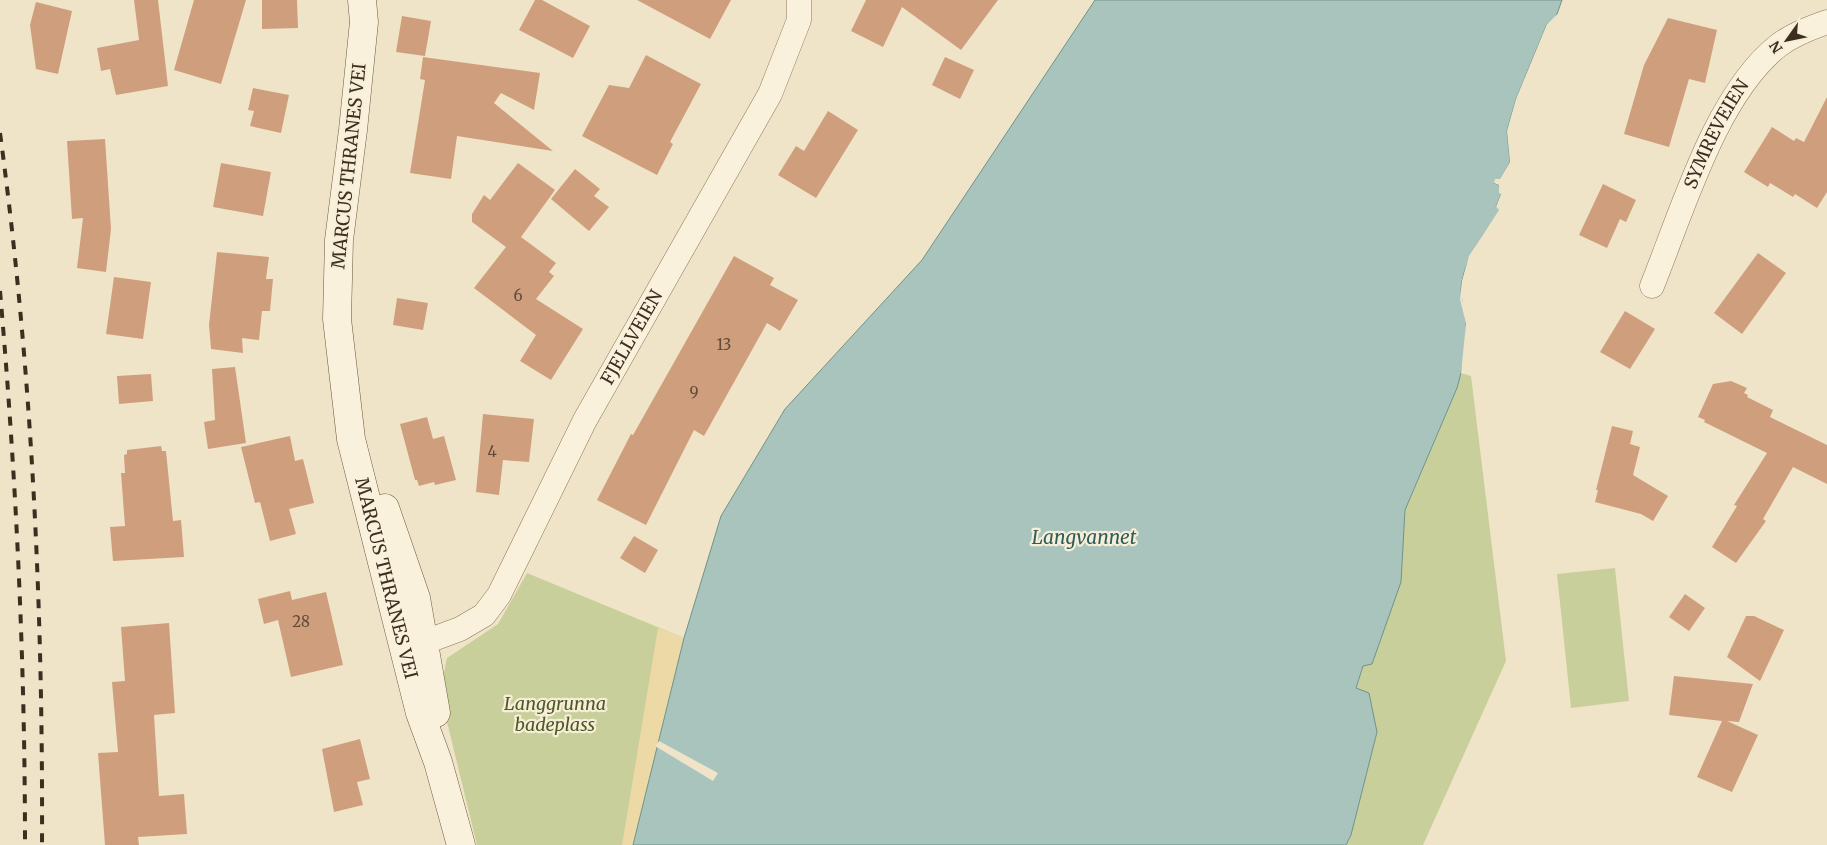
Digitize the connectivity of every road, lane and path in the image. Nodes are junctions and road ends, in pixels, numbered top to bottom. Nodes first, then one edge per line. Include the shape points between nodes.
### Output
1 (362, 0) edge
2 (799, 0) edge
3 (1827, 22) edge
4 (1652, 286) dead end
5 (413, 640) junction
6 (438, 762) junction
7 (461, 845) edge

1 - 5 main road, MARCUS THRANES VEI via 364,22 339,240 337,319 346,391 364,434 378,488 416,598
2 - 5 street, FJELLVEIEN via 799,20 770,94 593,406 499,595 484,615 460,629
3 - 4 street, SYMREVEIEN via 1803,31 1779,46 1757,67 1729,104 1709,144
5 - 6 main road, MARCUS THRANES VEI via 435,708
5 - 6 main road, MARCUS THRANES VEI via 411,677
6 - 7 main road, MARCUS THRANES VEI

